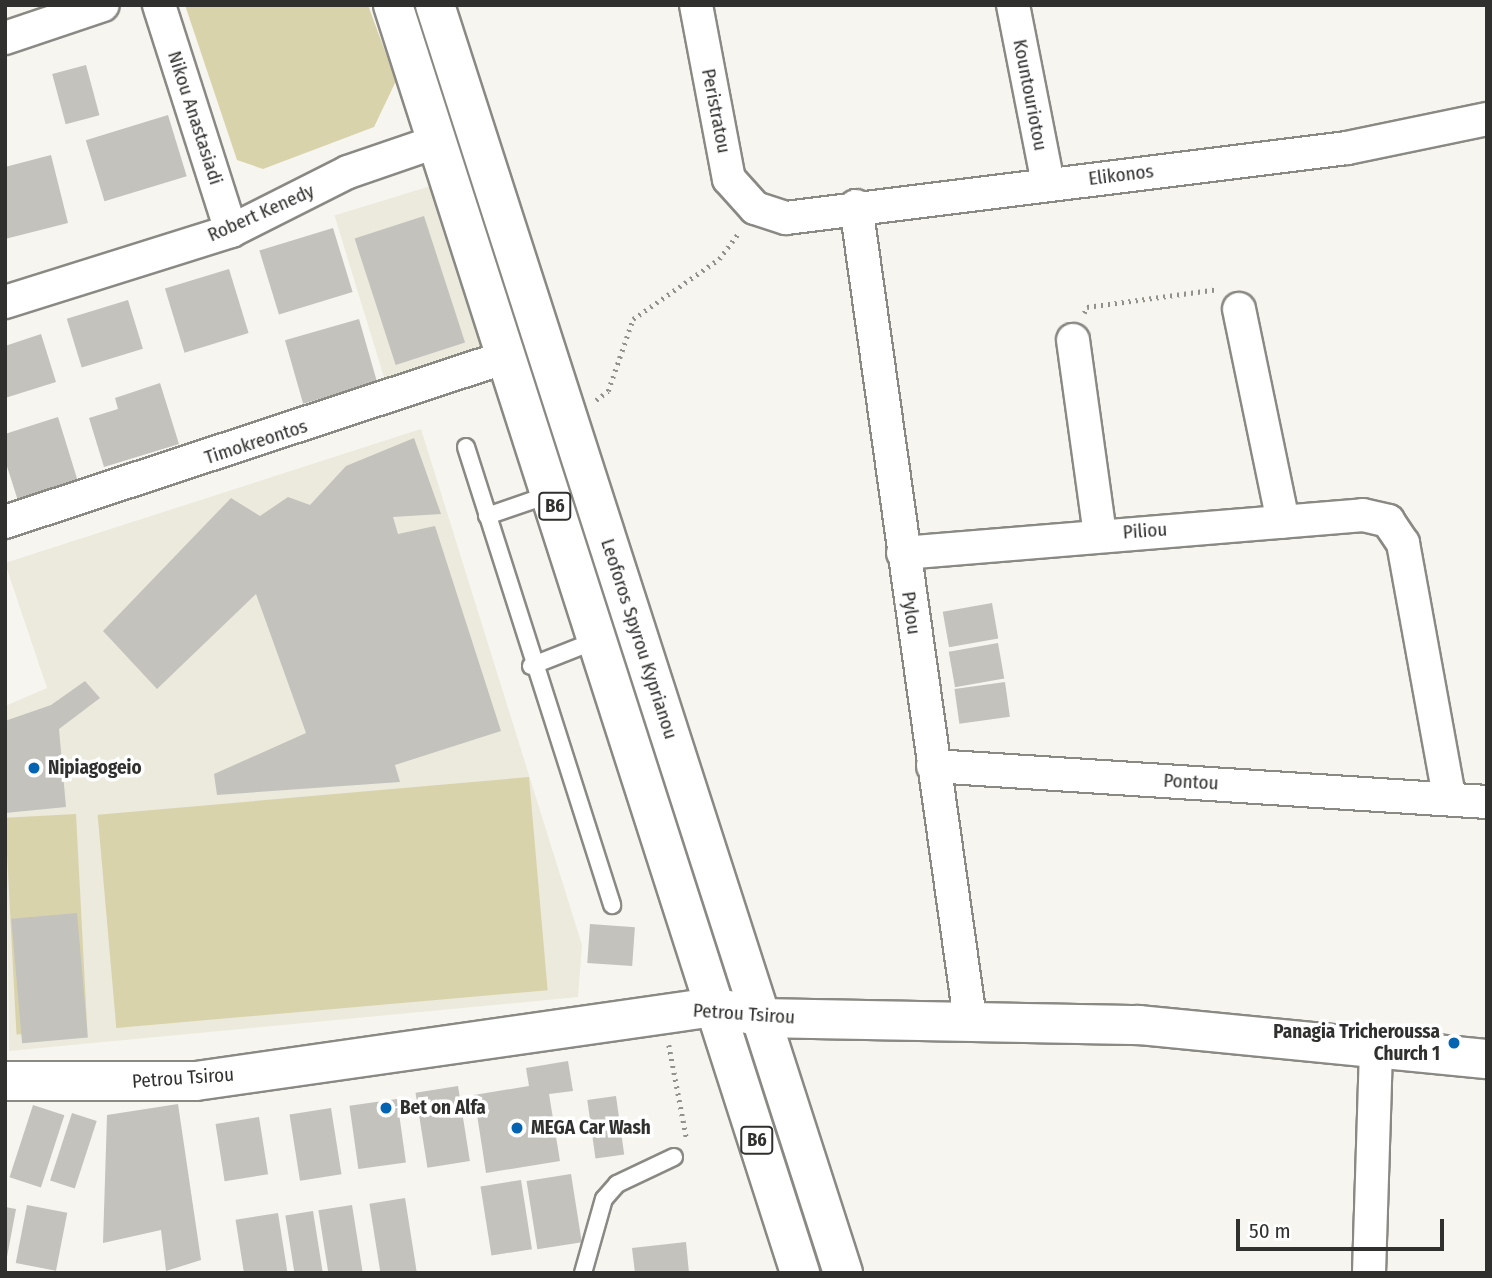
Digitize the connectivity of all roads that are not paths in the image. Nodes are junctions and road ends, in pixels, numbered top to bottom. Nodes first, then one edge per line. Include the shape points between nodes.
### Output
1 (103, 5) edge
2 (159, 5) edge
3 (393, 5) edge
4 (435, 5) edge
5 (696, 5) edge
6 (1013, 5) edge
7 (5, 38) edge
8 (1487, 119) edge
9 (435, 142) junction
10 (1048, 184) junction
11 (856, 206) junction
12 (755, 208) joint
13 (231, 231) junction
14 (5, 302) edge
15 (1239, 309) road end
16 (1073, 340) road end
17 (506, 357) junction
18 (467, 447) dead end
19 (551, 494) junction
20 (487, 516) junction
21 (1283, 521) junction
22 (5, 522) edge
23 (1100, 535) junction
24 (903, 553) junction
25 (597, 640) junction
26 (531, 666) junction
27 (933, 766) junction
28 (1449, 797) junction
29 (1487, 802) edge
30 (612, 905) dead end
31 (714, 1007) junction
32 (766, 1018) junction
33 (970, 1018) junction
34 (1376, 1044) junction
35 (1487, 1059) edge
36 (5, 1081) edge
37 (674, 1157) road end
38 (583, 1273) edge
39 (800, 1273) edge
40 (843, 1273) edge
41 (1369, 1273) edge

1 - 7 street
2 - 13 street, Nikou Anastasiadi
3 - 9 main road, Leoforos Spyrou Kyprianou / B6
4 - 32 main road, Leoforos Spyrou Kyprianou / B6
5 - 12 street, Peristratou via 729,179
6 - 10 street, Kountouriotou
8 - 10 street, Elikonos via 1346,148
9 - 13 street, Robert Kenedy via 348,172
9 - 17 main road, Leoforos Spyrou Kyprianou / B6
10 - 11 street, Elikonos
11 - 12 street, Elikonos via 786,218
11 - 24 street, Pylou
13 - 14 street, Robert Kenedy
15 - 21 street
16 - 23 street
17 - 19 main road, Leoforos Spyrou Kyprianou / B6
17 - 22 street, Timokreontos
18 - 20 lane
19 - 20 lane
19 - 25 main road, Leoforos Spyrou Kyprianou / B6
20 - 26 lane
21 - 23 street, Piliou
21 - 28 street, Piliou via 1363,515 1388,521 1402,543
23 - 24 street, Piliou
24 - 27 street, Pylou
25 - 26 lane
25 - 31 main road, Leoforos Spyrou Kyprianou / B6
26 - 30 lane
27 - 28 street, Pontou
27 - 33 street, Pylou
28 - 29 street, Pontou
31 - 32 main road, Petrou Tsirou
31 - 36 main road, Petrou Tsirou via 195,1081
31 - 39 main road, Leoforos Spyrou Kyprianou / B6
32 - 33 main road, Petrou Tsirou
32 - 40 main road, Leoforos Spyrou Kyprianou / B6
33 - 34 main road, Petrou Tsirou
34 - 35 main road, Petrou Tsirou
34 - 41 street
37 - 38 lane via 617,1184 604,1199

